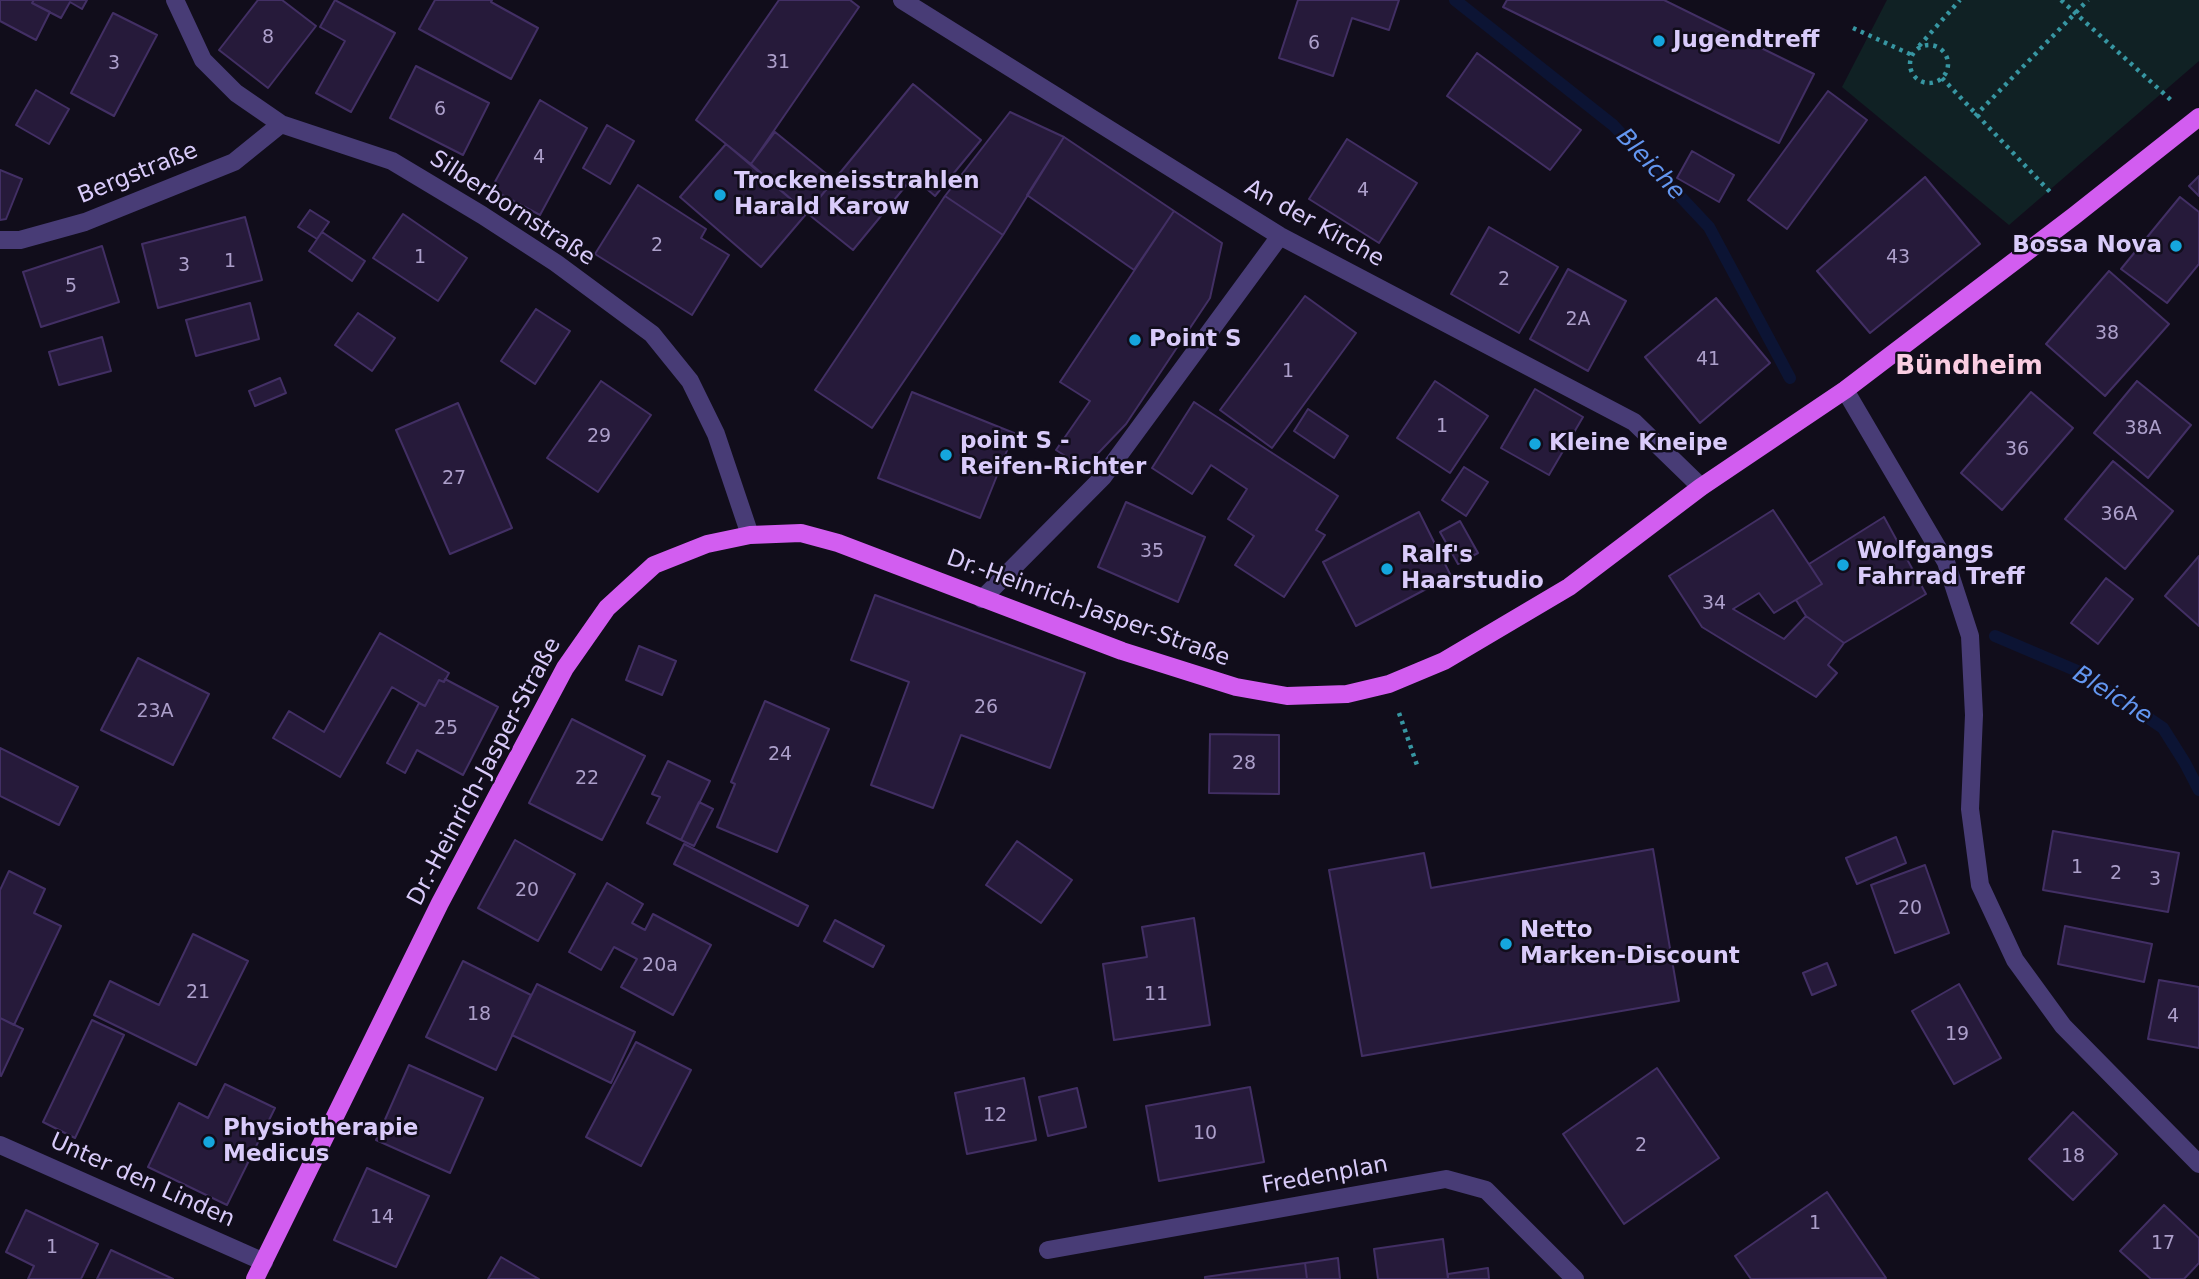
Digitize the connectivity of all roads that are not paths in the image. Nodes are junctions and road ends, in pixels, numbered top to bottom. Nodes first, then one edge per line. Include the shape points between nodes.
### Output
1 (175, 0) edge
2 (902, 0) edge
3 (2197, 119) edge
4 (281, 124) junction
5 (1280, 236) junction
6 (0, 240) edge
7 (1844, 390) junction
8 (1701, 487) junction
9 (750, 535) junction
10 (982, 598) junction
11 (0, 1145) edge
12 (2199, 1164) edge
13 (1048, 1250) dead end
14 (264, 1262) junction
15 (255, 1279) edge
16 (1575, 1279) edge

1 - 4 street, Silberbornstraße via 203,60 236,93
2 - 5 street, An der Kirche
3 - 7 main road, Dr.-Heinrich-Jasper-Straße
4 - 6 street, Bergstraße via 233,162 85,222 20,240
4 - 9 street, Silberbornstraße via 392,161 555,263 652,334 690,381 716,434
5 - 8 street, An der Kirche via 1634,422
5 - 10 street via 1103,477
7 - 8 main road, Dr.-Heinrich-Jasper-Straße
7 - 12 street via 1946,562 1970,636 1974,715 1970,809 1980,885 2015,960 2063,1026
8 - 10 main road, Dr.-Heinrich-Jasper-Straße via 1569,587 1444,661 1389,684 1347,694 1287,696 1236,687 1122,651
9 - 10 main road, Dr.-Heinrich-Jasper-Straße via 801,533 838,543
9 - 14 main road, Dr.-Heinrich-Jasper-Straße via 707,544 654,565 607,608 565,668 435,914
11 - 14 street, Unter den Linden
13 - 16 street, Fredenplan via 1446,1179 1486,1191
14 - 15 main road, Dr.-Heinrich-Jasper-Straße

